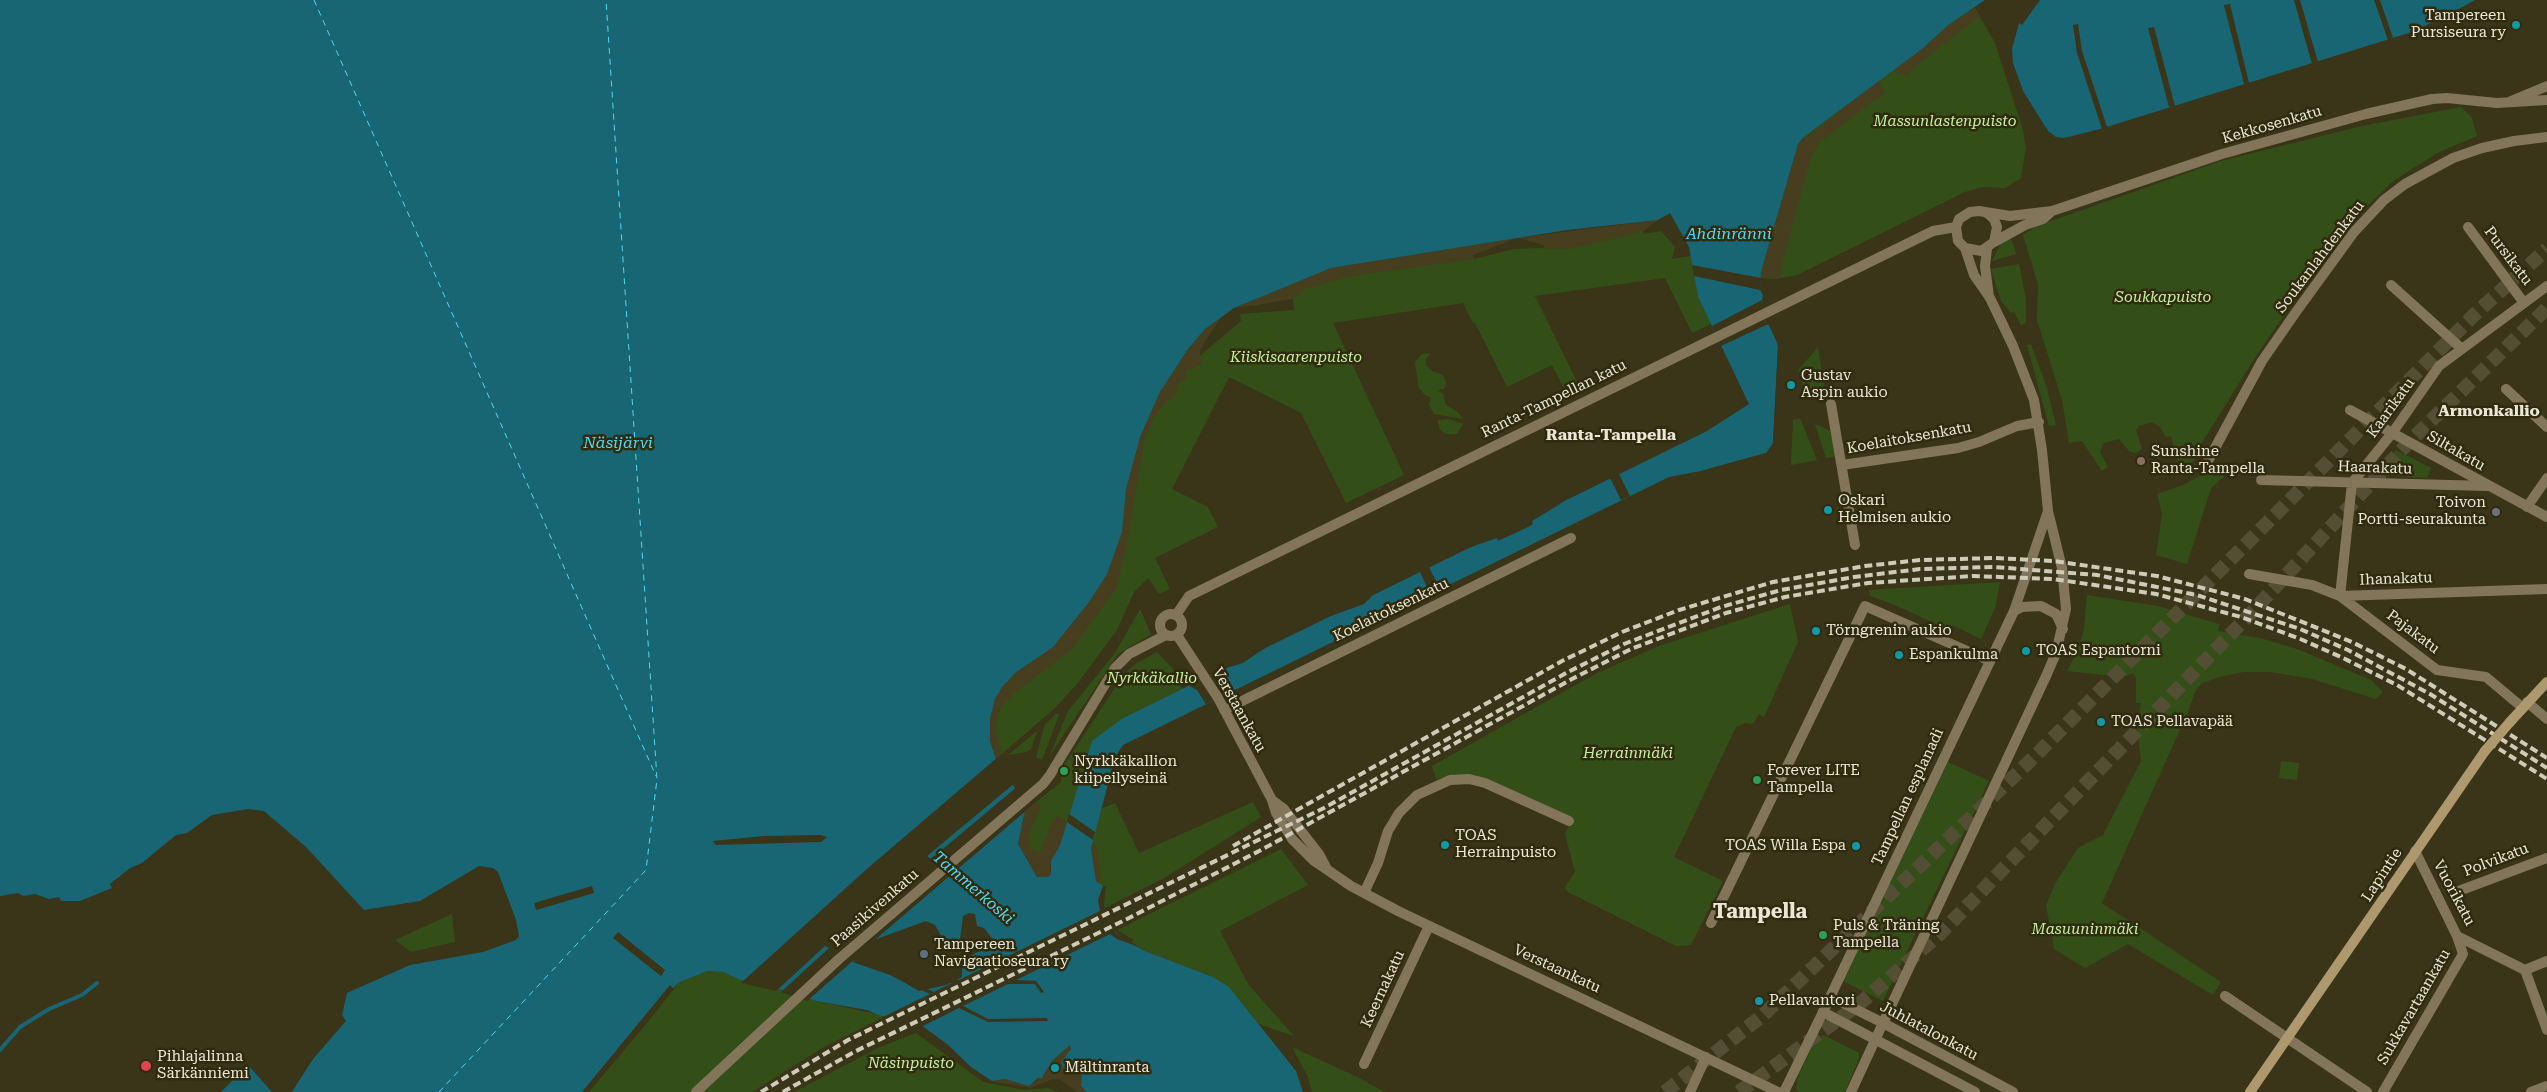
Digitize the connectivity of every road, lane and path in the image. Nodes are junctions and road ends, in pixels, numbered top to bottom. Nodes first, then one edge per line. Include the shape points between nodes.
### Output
1 (2547, 86) edge
2 (2547, 100) edge
3 (2506, 103) junction
4 (2547, 137) edge
5 (2052, 211) junction
6 (1987, 213) junction
7 (2468, 226) dead end
8 (1956, 228) junction
9 (1990, 246) junction
10 (1965, 248) junction
11 (2391, 285) dead end
12 (2547, 286) edge
13 (1990, 298) junction
14 (2524, 303) junction
15 (2462, 349) junction
16 (2506, 389) dead end
17 (1832, 404) dead end
18 (2350, 410) dead end
19 (2039, 422) junction
20 (2547, 427) edge
21 (2393, 432) junction
22 (2208, 461) dead end
23 (1842, 465) junction
24 (2547, 478) edge
25 (2261, 480) dead end
26 (2352, 483) junction
27 (2487, 486) junction
28 (2527, 507) junction
29 (2048, 511) junction
30 (2547, 517) edge
31 (1571, 538) dead end
32 (1855, 545) dead end
33 (2249, 574) dead end
34 (2547, 589) edge
35 (2340, 596) junction
36 (2014, 612) junction
37 (1176, 615) junction
38 (2063, 629) junction
39 (1177, 635) junction
40 (1166, 636) junction
41 (1990, 661) junction
42 (2547, 682) edge
43 (2525, 705) junction
44 (1224, 710) junction
45 (2547, 719) edge
46 (1569, 821) dead end
47 (2415, 851) junction
48 (2547, 858) edge
49 (2456, 892) dead end
50 (1364, 893) junction
51 (1711, 923) dead end
52 (1429, 926) junction
53 (2456, 936) junction
54 (2547, 962) edge
55 (2525, 970) junction
56 (2225, 996) dead end
57 (1831, 997) junction
58 (1823, 1012) junction
59 (1883, 1023) junction
60 (2547, 1030) edge
61 (1876, 1038) junction
62 (2288, 1040) junction
63 (1706, 1057) junction
64 (1364, 1064) dead end
65 (2547, 1086) edge
66 (696, 1092) edge
67 (1690, 1092) edge
68 (1778, 1092) edge
69 (1784, 1092) edge
70 (1851, 1092) edge
71 (1975, 1092) edge
72 (2013, 1092) edge
73 (2250, 1092) edge
74 (2367, 1092) edge
75 (2383, 1092) edge
76 (2531, 1092) edge

1 - 3 street, Kekkosenkatu
2 - 3 street, Kekkosenkatu
3 - 5 street, Kekkosenkatu via 2447,98 2366,114 2222,154
4 - 22 street, Soukanlahdenkatu via 2506,142 2453,158 2405,184 2384,200 2354,232 2262,361
5 - 6 street, Kekkosenkatu via 2010,216
5 - 9 street, Kekkosenkatu via 2043,219 2025,225
6 - 8 street via 1970,212 1959,219
6 - 9 street via 1996,227
7 - 14 street, Pursikatu
8 - 10 street via 1958,241
8 - 37 street, Ranta-Tampellan katu via 1933,231 1814,294 1717,336 1189,596
9 - 10 street via 1976,252
9 - 13 street, Tampellan esplanadi via 1985,266
10 - 13 street, Tampellan esplanadi via 1974,275
11 - 15 street
12 - 14 street, Kaarikatu
13 - 19 street, Tampellan esplanadi via 2025,374
14 - 15 street, Kaarikatu
15 - 21 street, Kaarikatu via 2439,366
16 - 20 street
17 - 23 street
18 - 21 street, Siltakatu
19 - 23 street, Koelaitoksenkatu via 2017,426 1958,448
19 - 29 street, Tampellan esplanadi
21 - 26 street, Kaarikatu
21 - 27 street, Siltakatu
23 - 32 street
24 - 28 street
25 - 26 street, Haarakatu
26 - 27 street, Haarakatu
26 - 35 street
27 - 28 street, Siltakatu
28 - 30 street, Siltakatu
29 - 36 street, Tampellan esplanadi
29 - 38 street, Tampellan esplanadi via 2066,593
31 - 44 street, Koelaitoksenkatu
33 - 35 street, Ihanakatu via 2312,585
34 - 35 street, Ihanakatu
35 - 43 street, Pajakatu via 2437,670 2486,677
36 - 38 street via 2022,607 2041,606 2056,614
36 - 41 street, Tampellan esplanadi
37 - 39 street via 1182,625
37 - 40 street via 1171,614 1161,620 1160,626
38 - 59 street, Tampellan esplanadi via 2047,674
39 - 40 street
39 - 44 street, Verstaankatu
40 - 66 street, Paasikivenkatu via 1129,654 1115,668 1043,784 900,905
41 - 51 street via 1865,606
41 - 57 street, Tampellan esplanadi
42 - 43 main road, Lapintie
43 - 45 street, Pajakatu
43 - 47 main road, Lapintie, bridge via 2485,751
44 - 50 street, Verstaankatu via 1272,800 1284,809 1326,868
46 - 50 street via 1484,783 1469,779 1450,780 1417,795 1399,813 1388,831
47 - 53 street, Vuorikatu
47 - 62 main road, Lapintie
48 - 49 street, Polvikatu
50 - 52 street, Verstaankatu
52 - 63 street, Verstaankatu
52 - 64 street, Keernakatu
53 - 55 street, Vuorikatu
53 - 75 street, Sukkavartaankatu via 2463,954
54 - 55 street
55 - 60 street
56 - 62 street
57 - 58 street, Tampellan esplanadi
57 - 59 street, Juhlatalonkatu
58 - 61 street, Juhlatalonkatu
58 - 69 street, Tampellan esplanadi
59 - 61 street, Tampellan esplanadi
59 - 72 street, Juhlatalonkatu
61 - 70 street, Tampellan esplanadi
61 - 71 street, Juhlatalonkatu
62 - 73 main road, Lapintie
62 - 74 street
63 - 67 street
63 - 68 street, Verstaankatu
65 - 76 street

